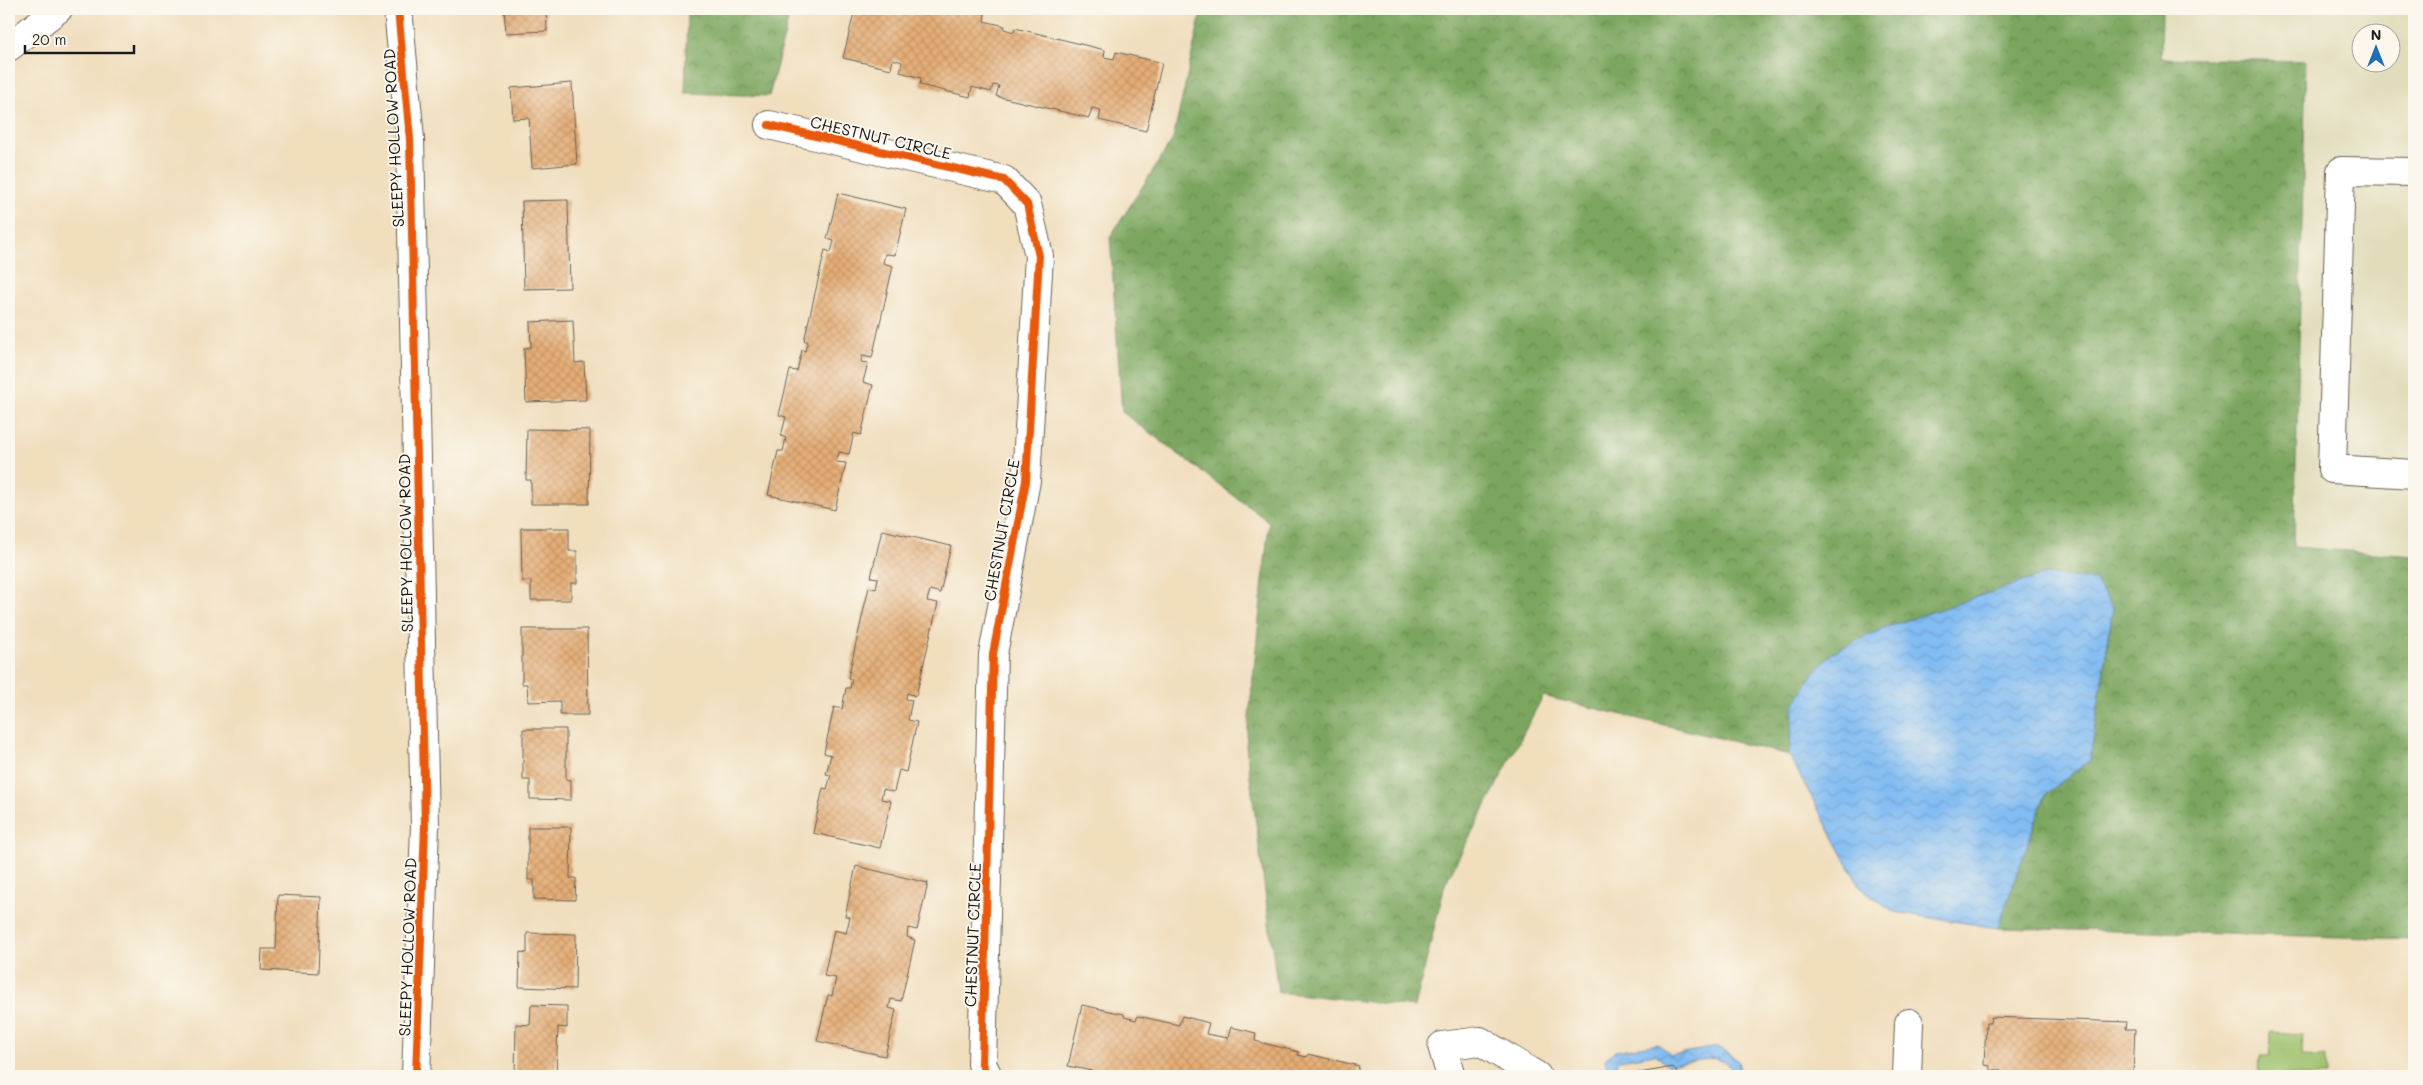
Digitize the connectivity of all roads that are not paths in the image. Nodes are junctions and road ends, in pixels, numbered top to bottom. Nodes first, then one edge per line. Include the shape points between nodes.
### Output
1 (58, 9) edge
2 (398, 9) edge
3 (9, 47) edge
4 (768, 125) dead end
5 (2414, 172) edge
6 (2414, 474) edge
7 (1909, 1023) dead end
8 (416, 1076) edge
9 (988, 1076) edge
10 (1451, 1076) edge
11 (1536, 1076) edge
12 (1907, 1076) edge

1 - 3 street
2 - 8 street, SLEEPY HOLLOW ROAD via 410,139 425,826
4 - 9 street, CHESTNUT CIRCLE via 1004,180 1027,204 1040,256 1026,481 993,654 982,1064
5 - 6 street via 2340,170 2332,469
7 - 12 street
10 - 11 street via 1442,1046 1480,1042

